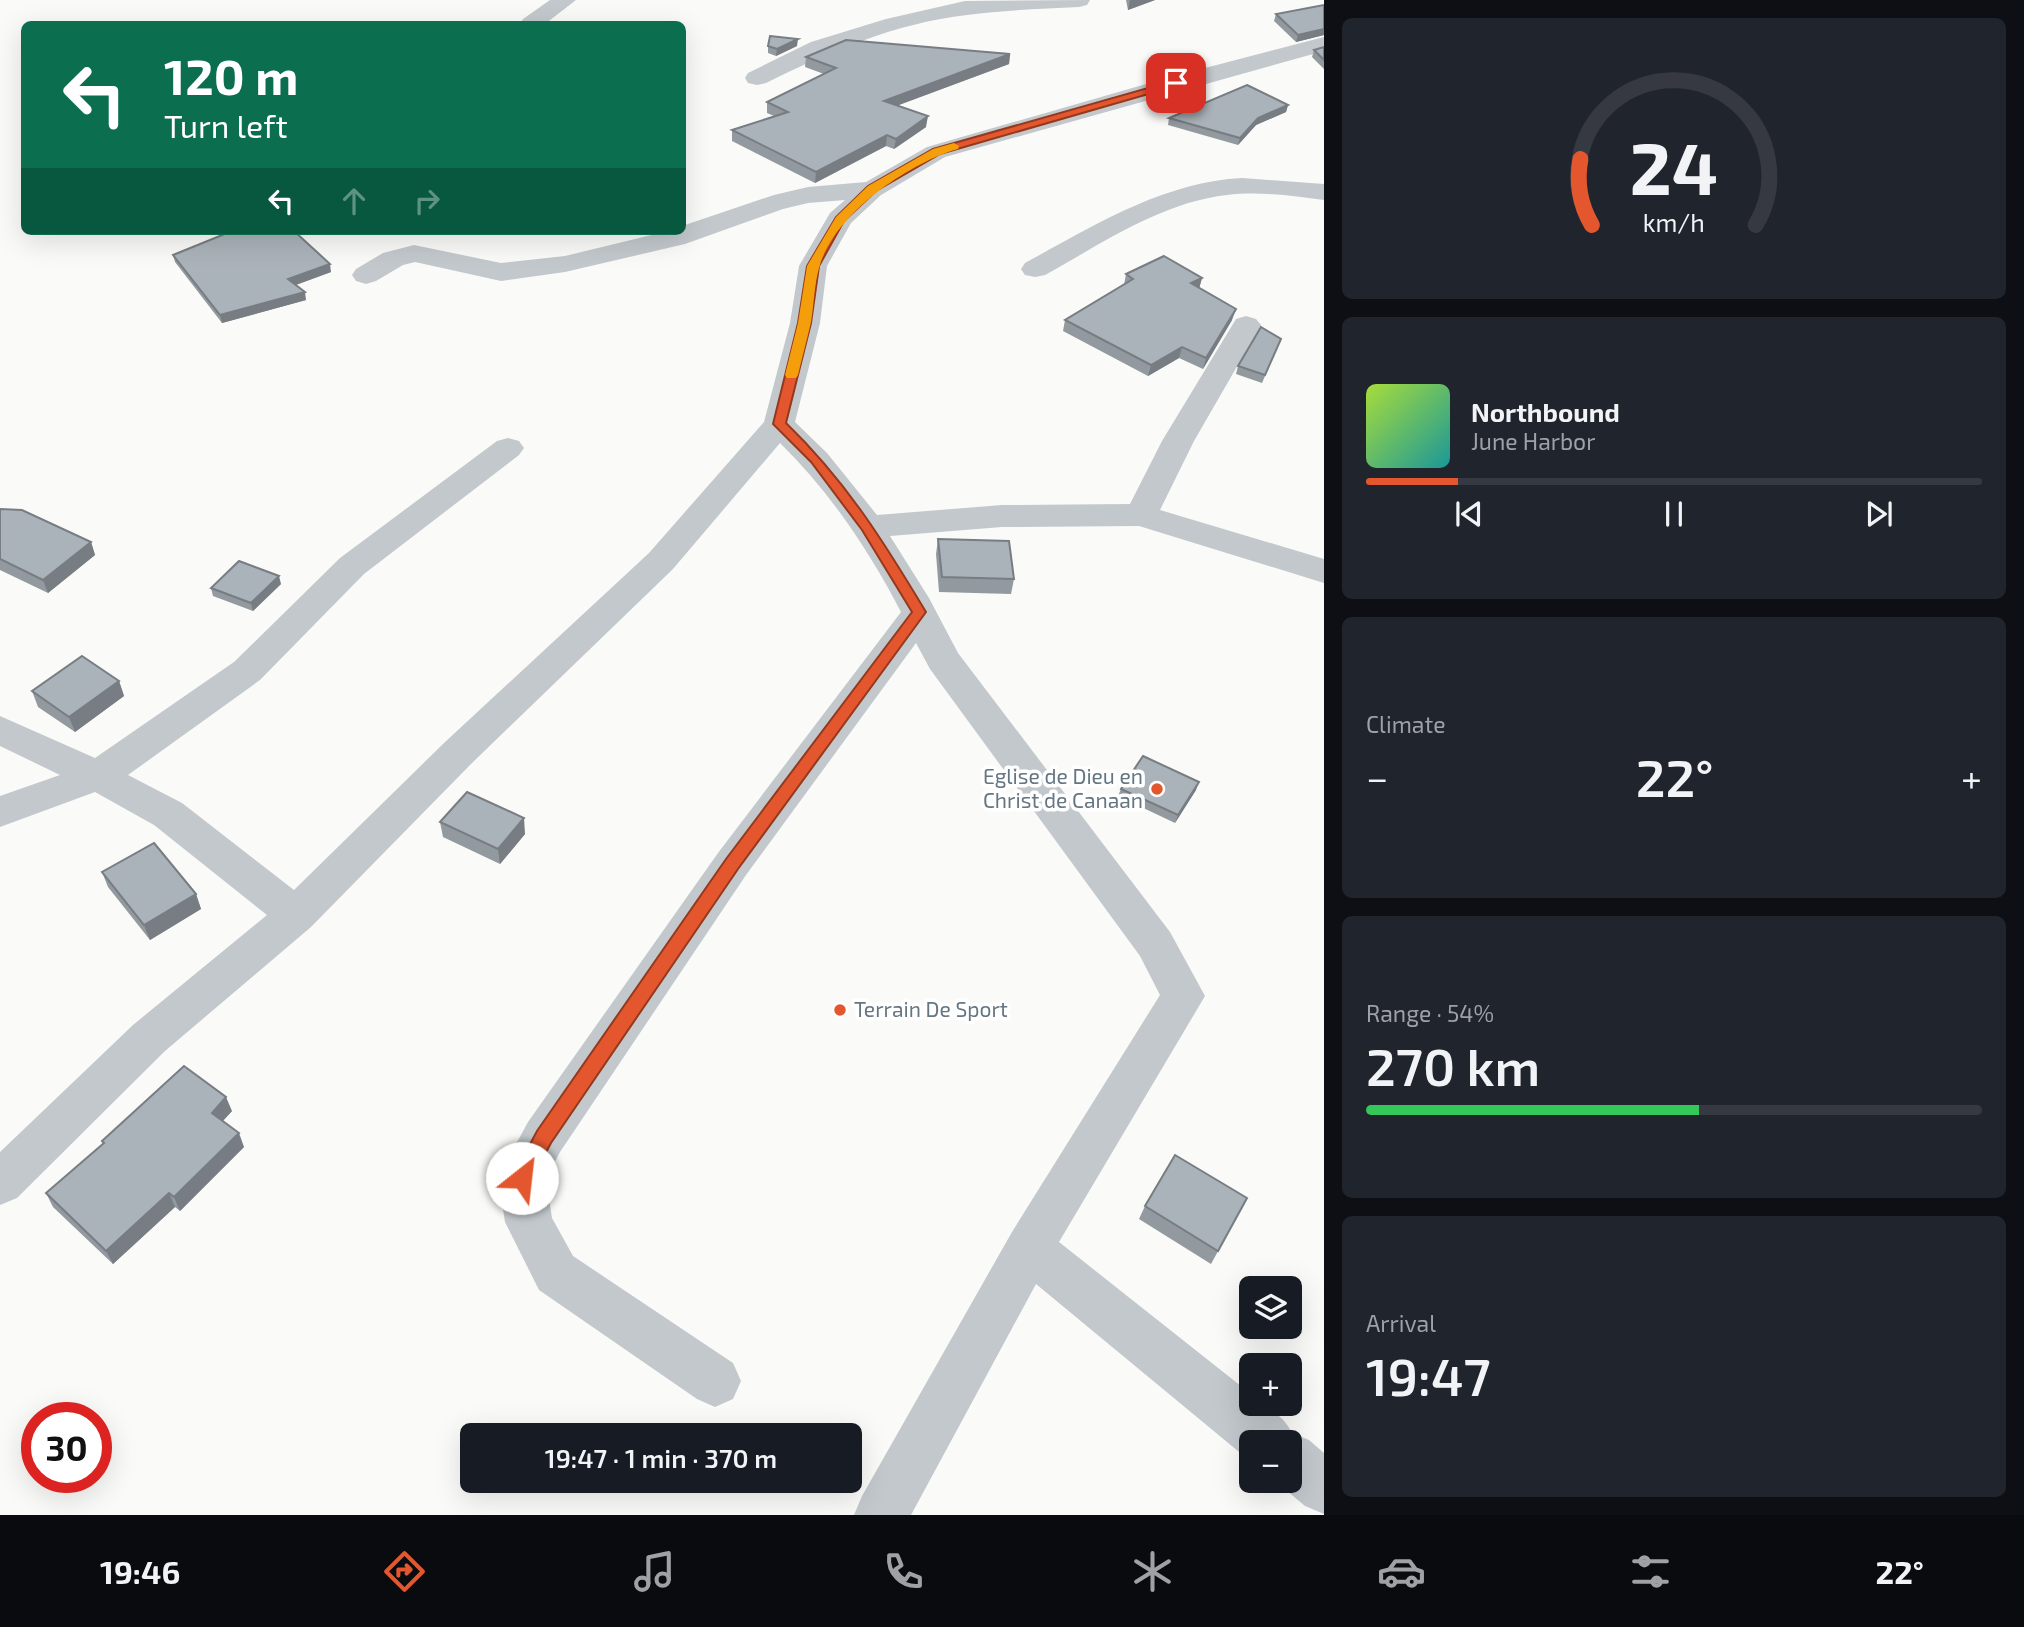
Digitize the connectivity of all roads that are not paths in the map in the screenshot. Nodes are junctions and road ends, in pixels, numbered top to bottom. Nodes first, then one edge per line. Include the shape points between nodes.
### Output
1 (565, 0) edge
2 (1079, 0) edge
3 (535, 21) edge
4 (1324, 44) edge
5 (757, 78) dead end
6 (872, 189) junction
7 (1324, 192) edge
8 (686, 234) edge
9 (683, 235) edge
10 (1035, 269) dead end
11 (366, 275) dead end
12 (1246, 325) dead end
13 (779, 424) junction
14 (508, 448) dead end
15 (1141, 515) junction
16 (868, 527) junction
17 (1324, 571) edge
18 (919, 612) junction
19 (0, 730) edge
20 (98, 776) junction
21 (0, 812) edge
22 (296, 915) junction
23 (0, 1183) edge
24 (1029, 1248) junction
25 (715, 1381) dead end
26 (1254, 1430) edge
27 (1302, 1469) edge
28 (1324, 1487) edge
29 (881, 1515) edge

1 - 3 street
2 - 5 street via 965,8 894,24 819,47
4 - 6 street via 936,152
6 - 8 street via 774,203
6 - 13 street via 840,219 813,266
7 - 10 street via 1286,187 1217,188 1148,209
9 - 11 street via 565,264 501,272 414,253
12 - 15 street
13 - 16 street via 816,460
13 - 22 street via 661,561 458,753
14 - 20 street via 352,566 247,671
15 - 16 street via 1002,516
15 - 17 street
16 - 18 street
18 - 24 street via 943,660 1156,944 1183,996
18 - 25 street via 732,864 544,1137 522,1178 529,1222 556,1272
19 - 20 street
20 - 21 street
20 - 22 street via 169,814
22 - 23 street via 149,1038
24 - 26 street
24 - 29 street
27 - 28 street

